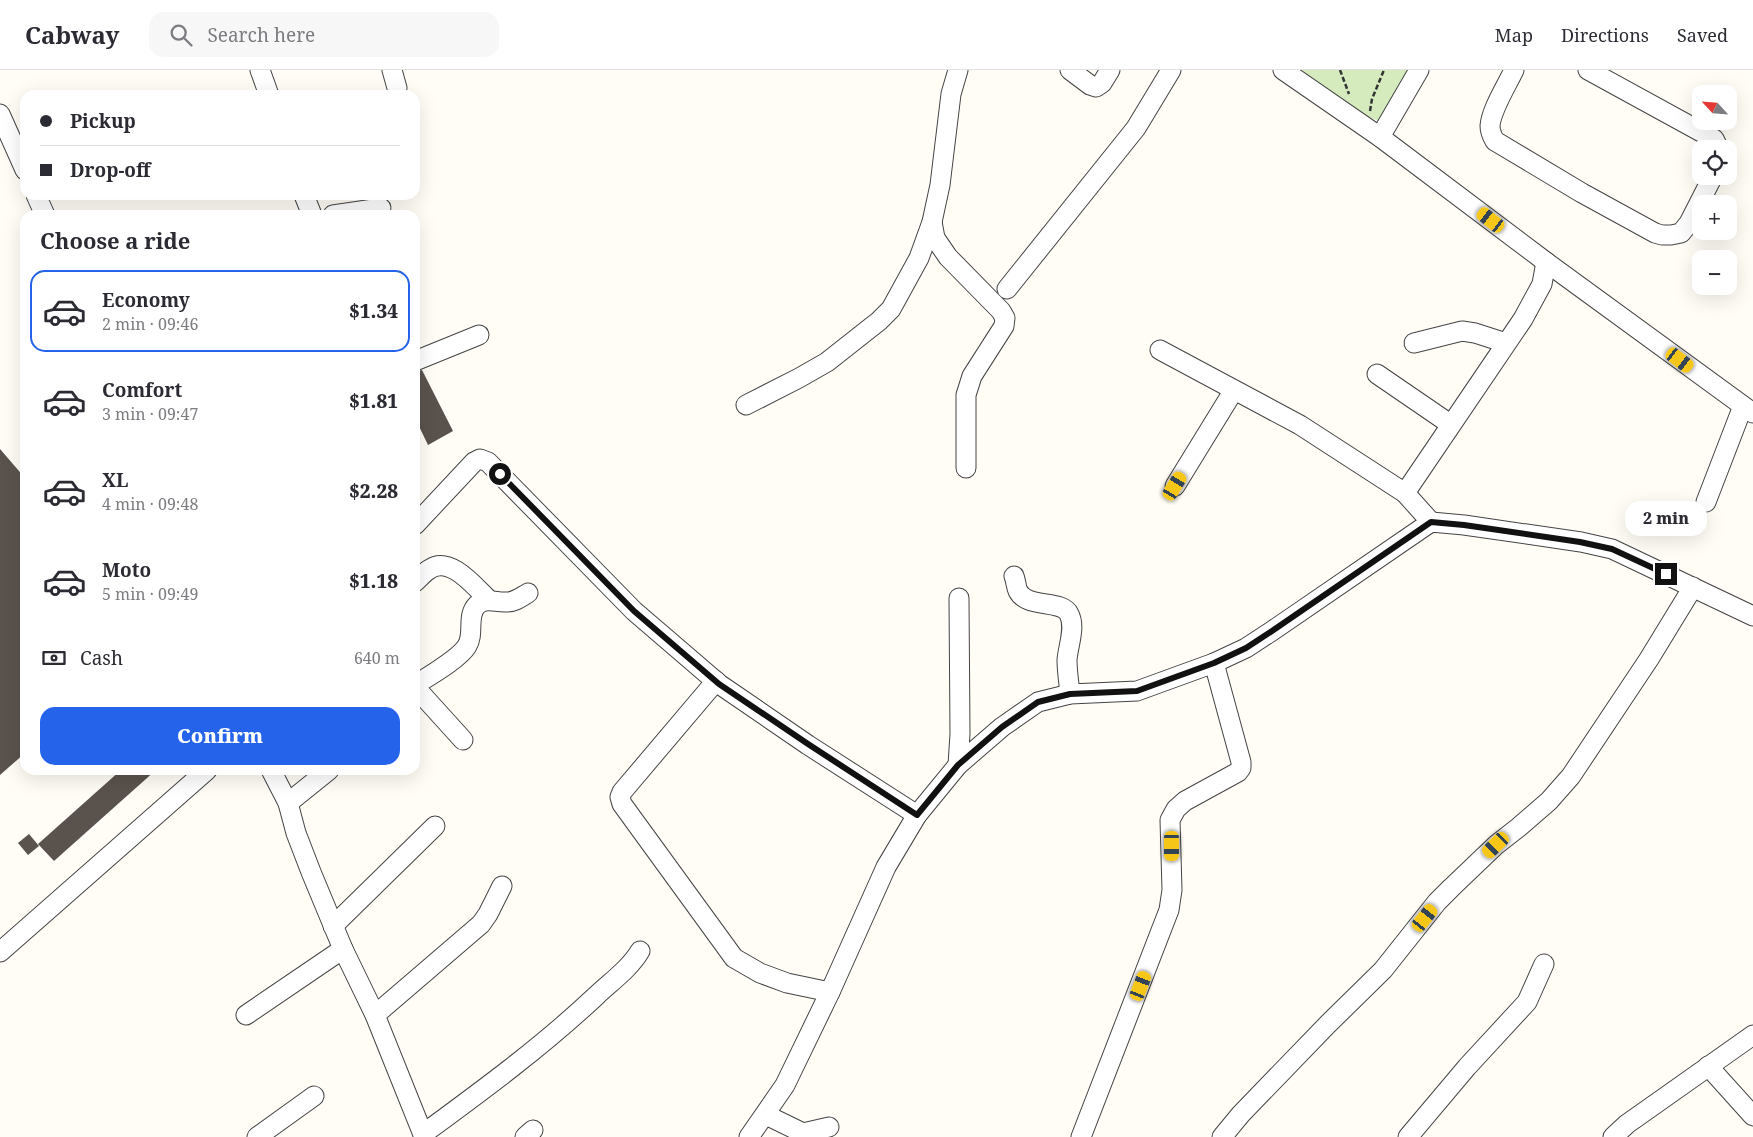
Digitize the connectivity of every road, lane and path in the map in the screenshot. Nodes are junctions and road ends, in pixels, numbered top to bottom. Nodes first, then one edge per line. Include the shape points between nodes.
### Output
1 (260, 70) edge
2 (958, 70) edge
3 (1070, 70) edge
4 (1110, 70) edge
5 (1171, 70) edge
6 (1282, 70) edge
7 (1384, 70) edge
8 (1419, 70) edge
9 (1514, 70) edge
10 (1588, 70) edge
11 (267, 90) edge
12 (0, 114) edge
13 (1374, 133) junction
14 (1714, 140) edge
15 (20, 159) edge
16 (1708, 185) edge
17 (381, 208) dead end
18 (367, 210) edge
19 (932, 222) junction
20 (1546, 262) junction
21 (1007, 289) dead end
22 (479, 335) dead end
23 (1414, 343) dead end
24 (1506, 343) junction
25 (1160, 350) dead end
26 (420, 359) edge
27 (1377, 374) dead end
28 (1234, 390) junction
29 (746, 405) dead end
30 (1748, 410) edge
31 (1450, 424) junction
32 (966, 468) dead end
33 (1175, 486) dead end
34 (1405, 493) junction
35 (1706, 502) dead end
36 (420, 520) edge
37 (1431, 522) junction
38 (1014, 576) dead end
39 (420, 578) edge
40 (1693, 587) junction
41 (528, 593) dead end
42 (959, 598) dead end
43 (489, 600) junction
44 (1753, 616) edge
45 (1214, 663) junction
46 (716, 681) junction
47 (420, 682) edge
48 (420, 692) edge
49 (1070, 694) junction
50 (463, 740) dead end
51 (958, 765) junction
52 (201, 775) edge
53 (274, 775) edge
54 (322, 775) edge
55 (288, 803) junction
56 (917, 815) junction
57 (435, 826) dead end
58 (502, 886) dead end
59 (333, 926) junction
60 (343, 948) junction
61 (640, 951) dead end
62 (0, 952) edge
63 (1544, 964) dead end
64 (830, 992) junction
65 (246, 1015) dead end
66 (376, 1015) junction
67 (1753, 1035) edge
68 (1708, 1066) junction
69 (314, 1096) dead end
70 (766, 1115) junction
71 (1753, 1116) edge
72 (829, 1127) dead end
73 (424, 1136) edge
74 (257, 1137) edge
75 (749, 1137) edge
76 (1081, 1137) edge
77 (1222, 1137) edge
78 (1408, 1137) edge
79 (1613, 1137) edge

1 - 11 street
2 - 19 street via 951,94
3 - 4 street via 1096,87
5 - 21 street via 1136,128
6 - 13 street
7 - 13 path via 1372,99
8 - 13 street
9 - 16 street via 1492,116 1491,134 1495,141 1582,193 1654,233 1671,235 1681,232 1689,223
10 - 14 street
12 - 15 street
13 - 20 street
17 - 18 street
19 - 29 street via 904,287 891,309 879,321 827,362
19 - 32 street via 935,238 948,256 1006,318 972,376 966,396
20 - 24 street via 1538,293
20 - 30 street
22 - 26 street
23 - 24 street via 1462,332
24 - 31 street
25 - 28 street
27 - 31 street
28 - 33 street
28 - 34 street via 1300,425
30 - 35 street
31 - 34 street
34 - 37 street
36 - 46 street via 474,462 480,459 488,462 634,611
37 - 40 street via 1571,540 1612,549
37 - 45 street via 1246,648
38 - 49 street via 1019,592 1025,598 1064,608 1069,613 1067,660
39 - 43 street via 431,568 449,566
40 - 44 street
40 - 77 street via 1655,651 1571,776 1549,801 1451,888 1383,970
41 - 43 street via 506,602
42 - 51 street
43 - 47 street via 473,610 467,646
45 - 49 street via 1137,691
45 - 76 street via 1241,768 1185,801 1170,820 1172,890 1169,910
46 - 56 street
46 - 64 street via 622,792 622,804 734,958 787,983
48 - 50 street
49 - 51 street via 1038,702 1002,727
51 - 56 street
52 - 62 street
53 - 55 street
54 - 55 street
55 - 59 street via 296,833
56 - 64 street via 886,868
57 - 59 street
58 - 66 street via 481,924
59 - 60 street
60 - 65 street
60 - 66 street
61 - 73 street via 568,1023
63 - 78 street via 1527,1002
64 - 70 street via 785,1085
66 - 73 street
67 - 68 street
68 - 71 street
68 - 79 street
69 - 74 street
70 - 72 street via 803,1133
70 - 75 street

